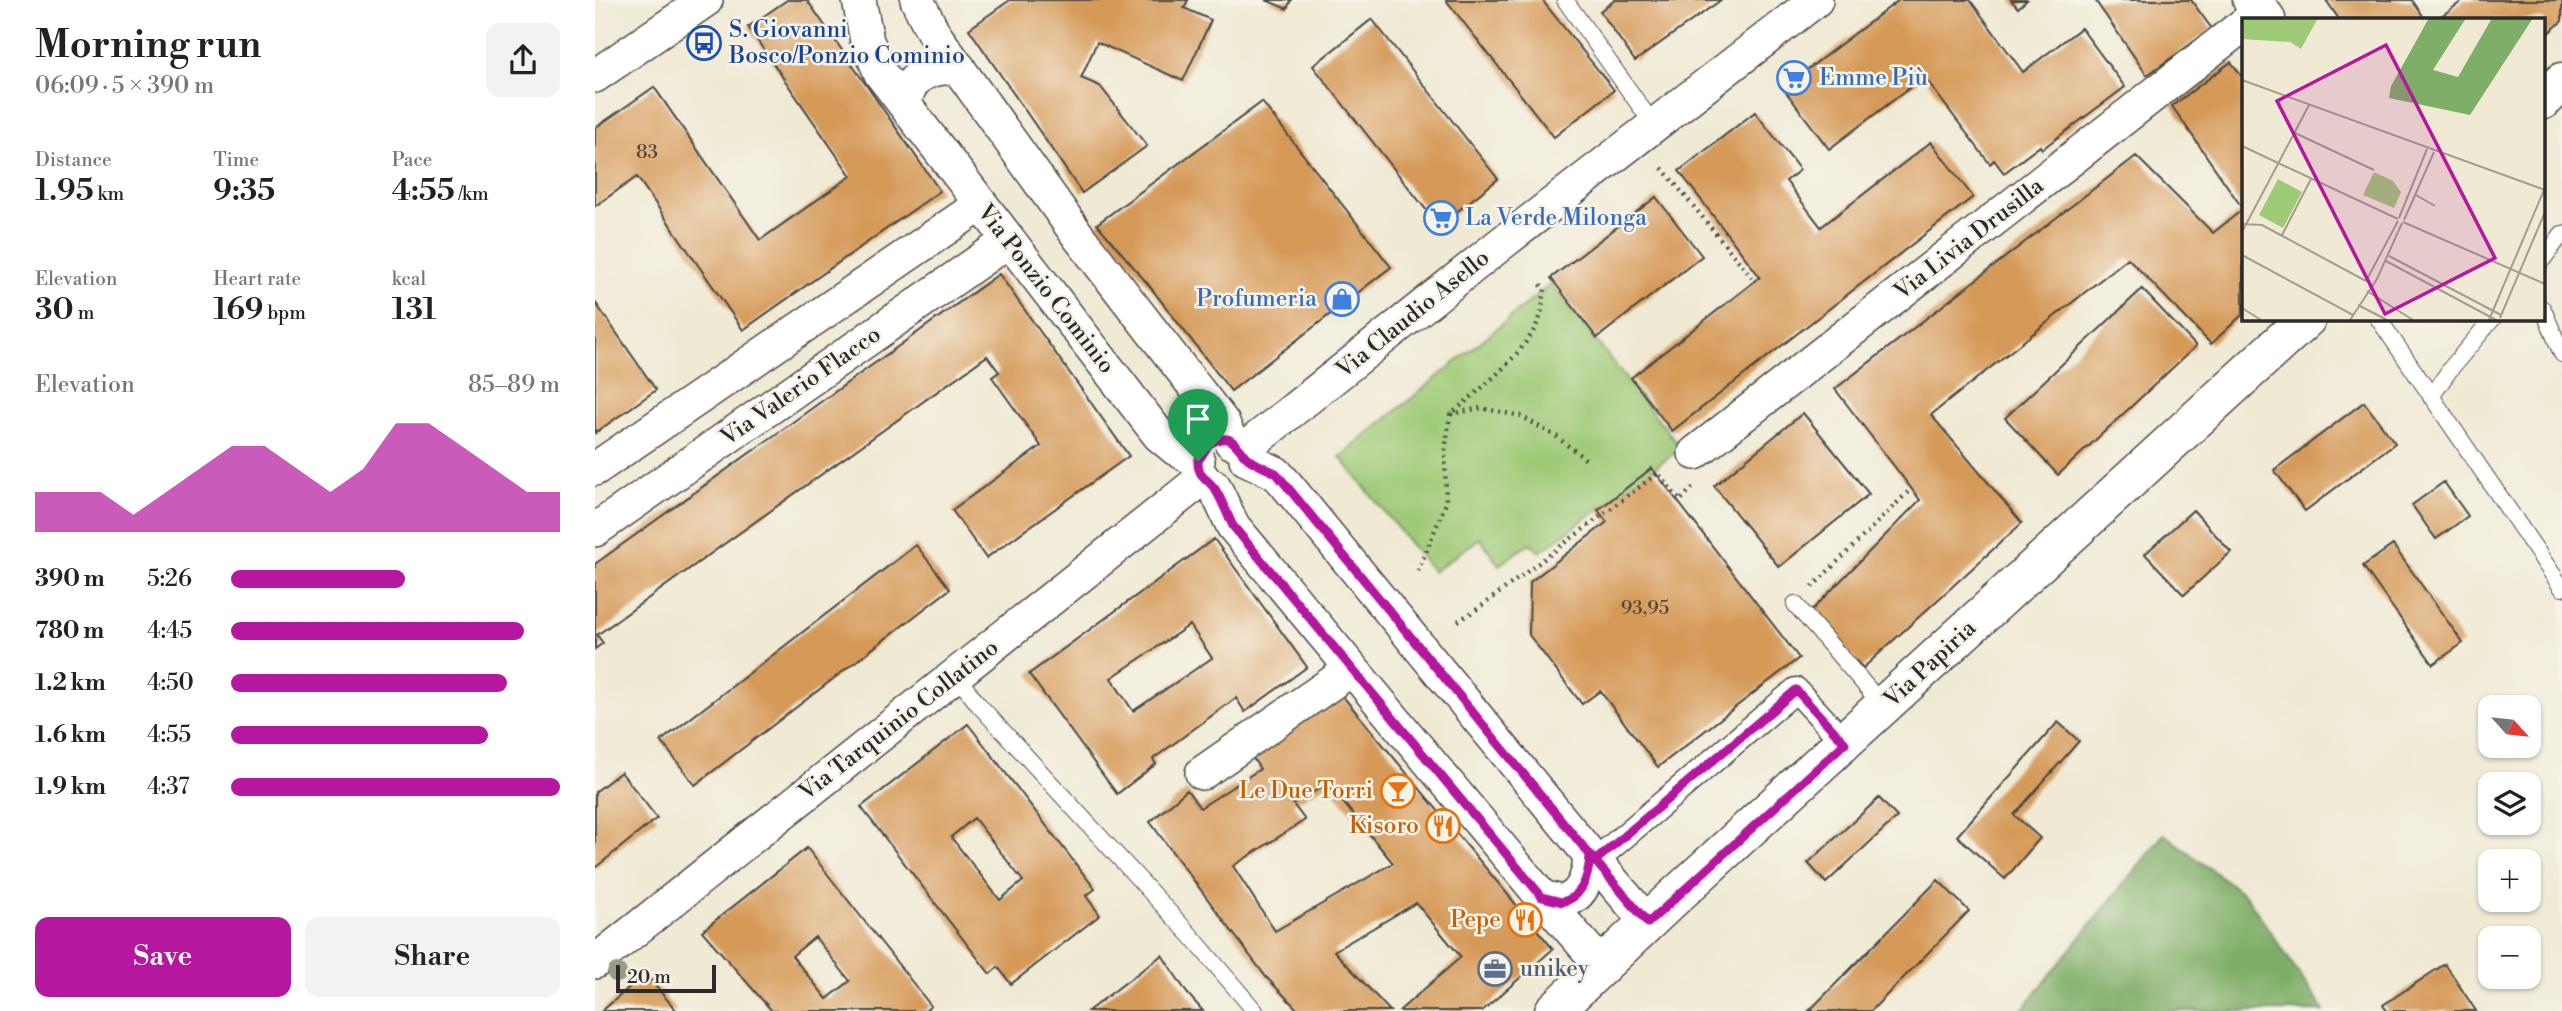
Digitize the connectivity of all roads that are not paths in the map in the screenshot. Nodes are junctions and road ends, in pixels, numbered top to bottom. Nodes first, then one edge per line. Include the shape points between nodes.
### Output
1 (706, 0) edge
2 (859, 0) edge
3 (917, 0) edge
4 (1565, 0) edge
5 (1817, 0) edge
6 (2242, 25) edge
7 (959, 68) junction
8 (595, 76) edge
9 (2562, 82) edge
10 (2545, 98) edge
11 (905, 105) junction
12 (1655, 127) junction
13 (980, 205) junction
14 (2562, 234) edge
15 (1007, 241) junction
16 (2545, 256) edge
17 (2545, 314) edge
18 (2305, 320) edge
19 (2379, 320) edge
20 (2491, 320) edge
21 (2562, 354) edge
22 (2431, 397) junction
23 (1240, 450) junction
24 (1695, 453) road end
25 (595, 469) edge
26 (1205, 475) junction
27 (595, 530) edge
28 (2562, 588) edge
29 (1795, 604) road end
30 (1352, 669) junction
31 (955, 674) junction
32 (1884, 707) junction
33 (1845, 743) junction
34 (1202, 773) dead end
35 (1592, 858) junction
36 (1542, 897) junction
37 (1648, 923) junction
38 (595, 962) edge
39 (1602, 966) junction
40 (1255, 1011) edge
41 (1554, 1011) edge

1 - 8 street
2 - 11 street, Via Ponzio Cominio via 871,55
3 - 7 street
4 - 12 lane
5 - 12 street, Via Claudio Asello
6 - 24 street, Via Livia Drusilla
7 - 11 street via 924,73 909,87
7 - 23 street
9 - 10 street
11 - 13 street, Via Ponzio Cominio
12 - 23 street, Via Claudio Asello
13 - 15 street, Via Ponzio Cominio
13 - 25 street, Via Valerio Flacco
14 - 16 lane
15 - 26 street, Via Ponzio Cominio via 1159,435
15 - 27 street, Via Valerio Flacco
17 - 21 lane
18 - 32 street, Via Papiria
19 - 22 lane
20 - 22 lane
22 - 28 lane
23 - 26 street, Via Tarquinio Collatino via 1246,468 1237,482 1226,488
23 - 35 street via 1276,473
26 - 30 street via 1233,526
26 - 31 street, Via Tarquinio Collatino
29 - 32 lane
30 - 34 street
30 - 36 street
31 - 38 street, Via Tarquinio Collatino
31 - 40 lane
32 - 33 street, Via Papiria
33 - 35 street via 1796,690
33 - 37 street, Via Papiria
35 - 36 street via 1586,880 1574,896 1562,902
35 - 37 street
36 - 39 street
37 - 39 street, Via Papiria
39 - 41 street, Via Papiria

